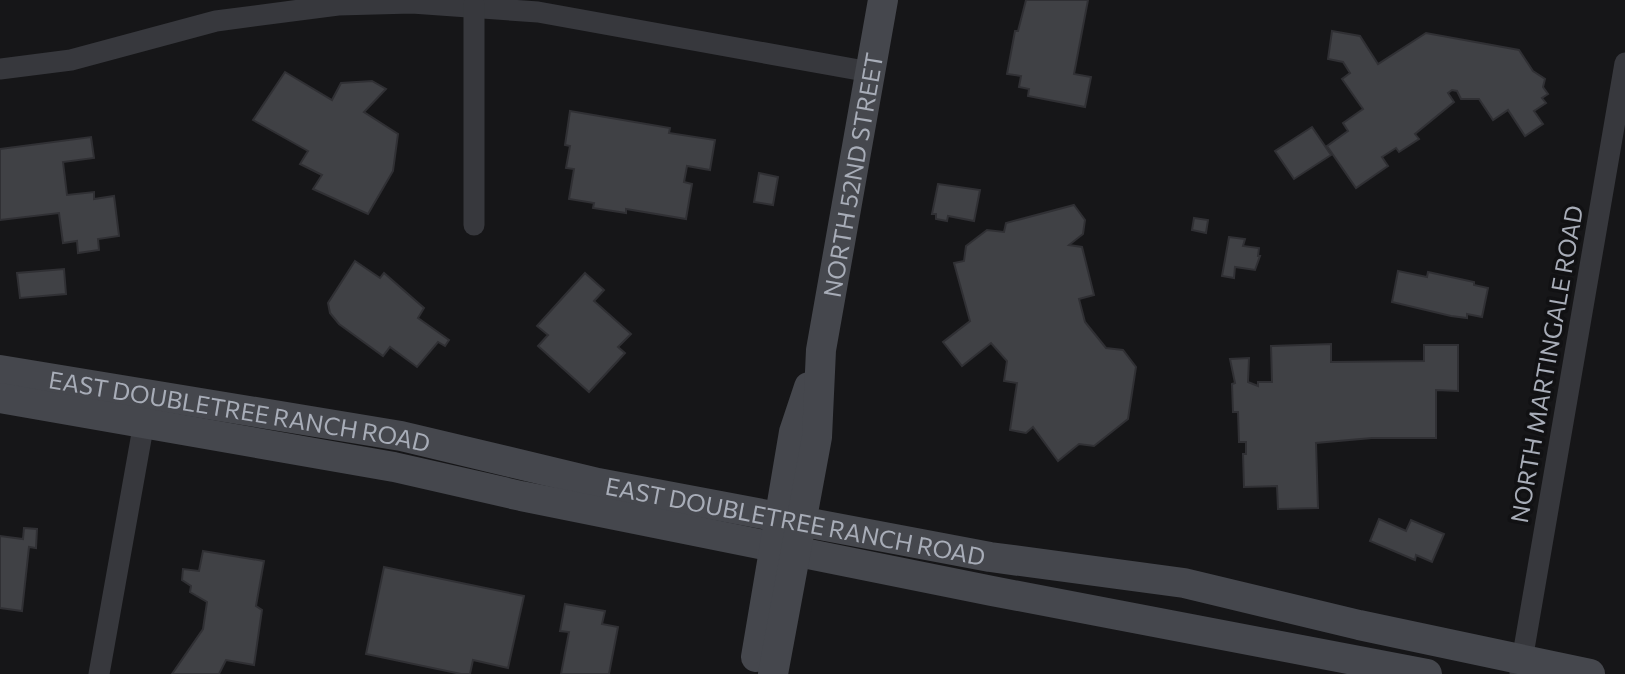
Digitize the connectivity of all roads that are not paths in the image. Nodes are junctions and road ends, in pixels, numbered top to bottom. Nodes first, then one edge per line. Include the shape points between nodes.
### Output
1 (883, 0) edge
2 (474, 5) junction
3 (214, 10) edge
4 (1625, 63) edge
5 (0, 69) edge
6 (870, 72) junction
7 (474, 225) dead end
8 (9, 386) edge
9 (149, 394) junction
10 (143, 425) junction
11 (401, 436) junction
12 (394, 467) junction
13 (790, 517) junction
14 (784, 548) junction
15 (1115, 574) junction
16 (1106, 614) junction
17 (1521, 667) edge
18 (99, 674) edge
19 (753, 674) edge
20 (773, 674) edge
21 (1426, 674) edge
22 (1590, 674) edge

1 - 6 main road, NORTH 52ND STREET
2 - 3 street
2 - 6 street via 538,12
2 - 7 street
3 - 5 street via 71,60
4 - 17 street, NORTH MARTINGALE ROAD
6 - 13 main road, NORTH 52ND STREET via 821,350 817,437
8 - 9 main road, EAST DOUBLETREE RANCH ROAD
8 - 10 main road, EAST DOUBLETREE RANCH ROAD
9 - 10 street
9 - 11 main road, EAST DOUBLETREE RANCH ROAD
10 - 12 main road, EAST DOUBLETREE RANCH ROAD
10 - 18 street
11 - 12 main road
11 - 13 main road, EAST DOUBLETREE RANCH ROAD via 598,482
12 - 14 main road, EAST DOUBLETREE RANCH ROAD
13 - 14 main road, NORTH 52ND STREET
13 - 15 main road, EAST DOUBLETREE RANCH ROAD via 990,557
14 - 16 main road, EAST DOUBLETREE RANCH ROAD
14 - 19 main road, NORTH 52ND STREET
14 - 20 main road, NORTH 52ND STREET
15 - 16 main road
15 - 17 main road, EAST DOUBLETREE RANCH ROAD via 1184,583
16 - 21 main road, EAST DOUBLETREE RANCH ROAD
17 - 22 main road, EAST DOUBLETREE RANCH ROAD

